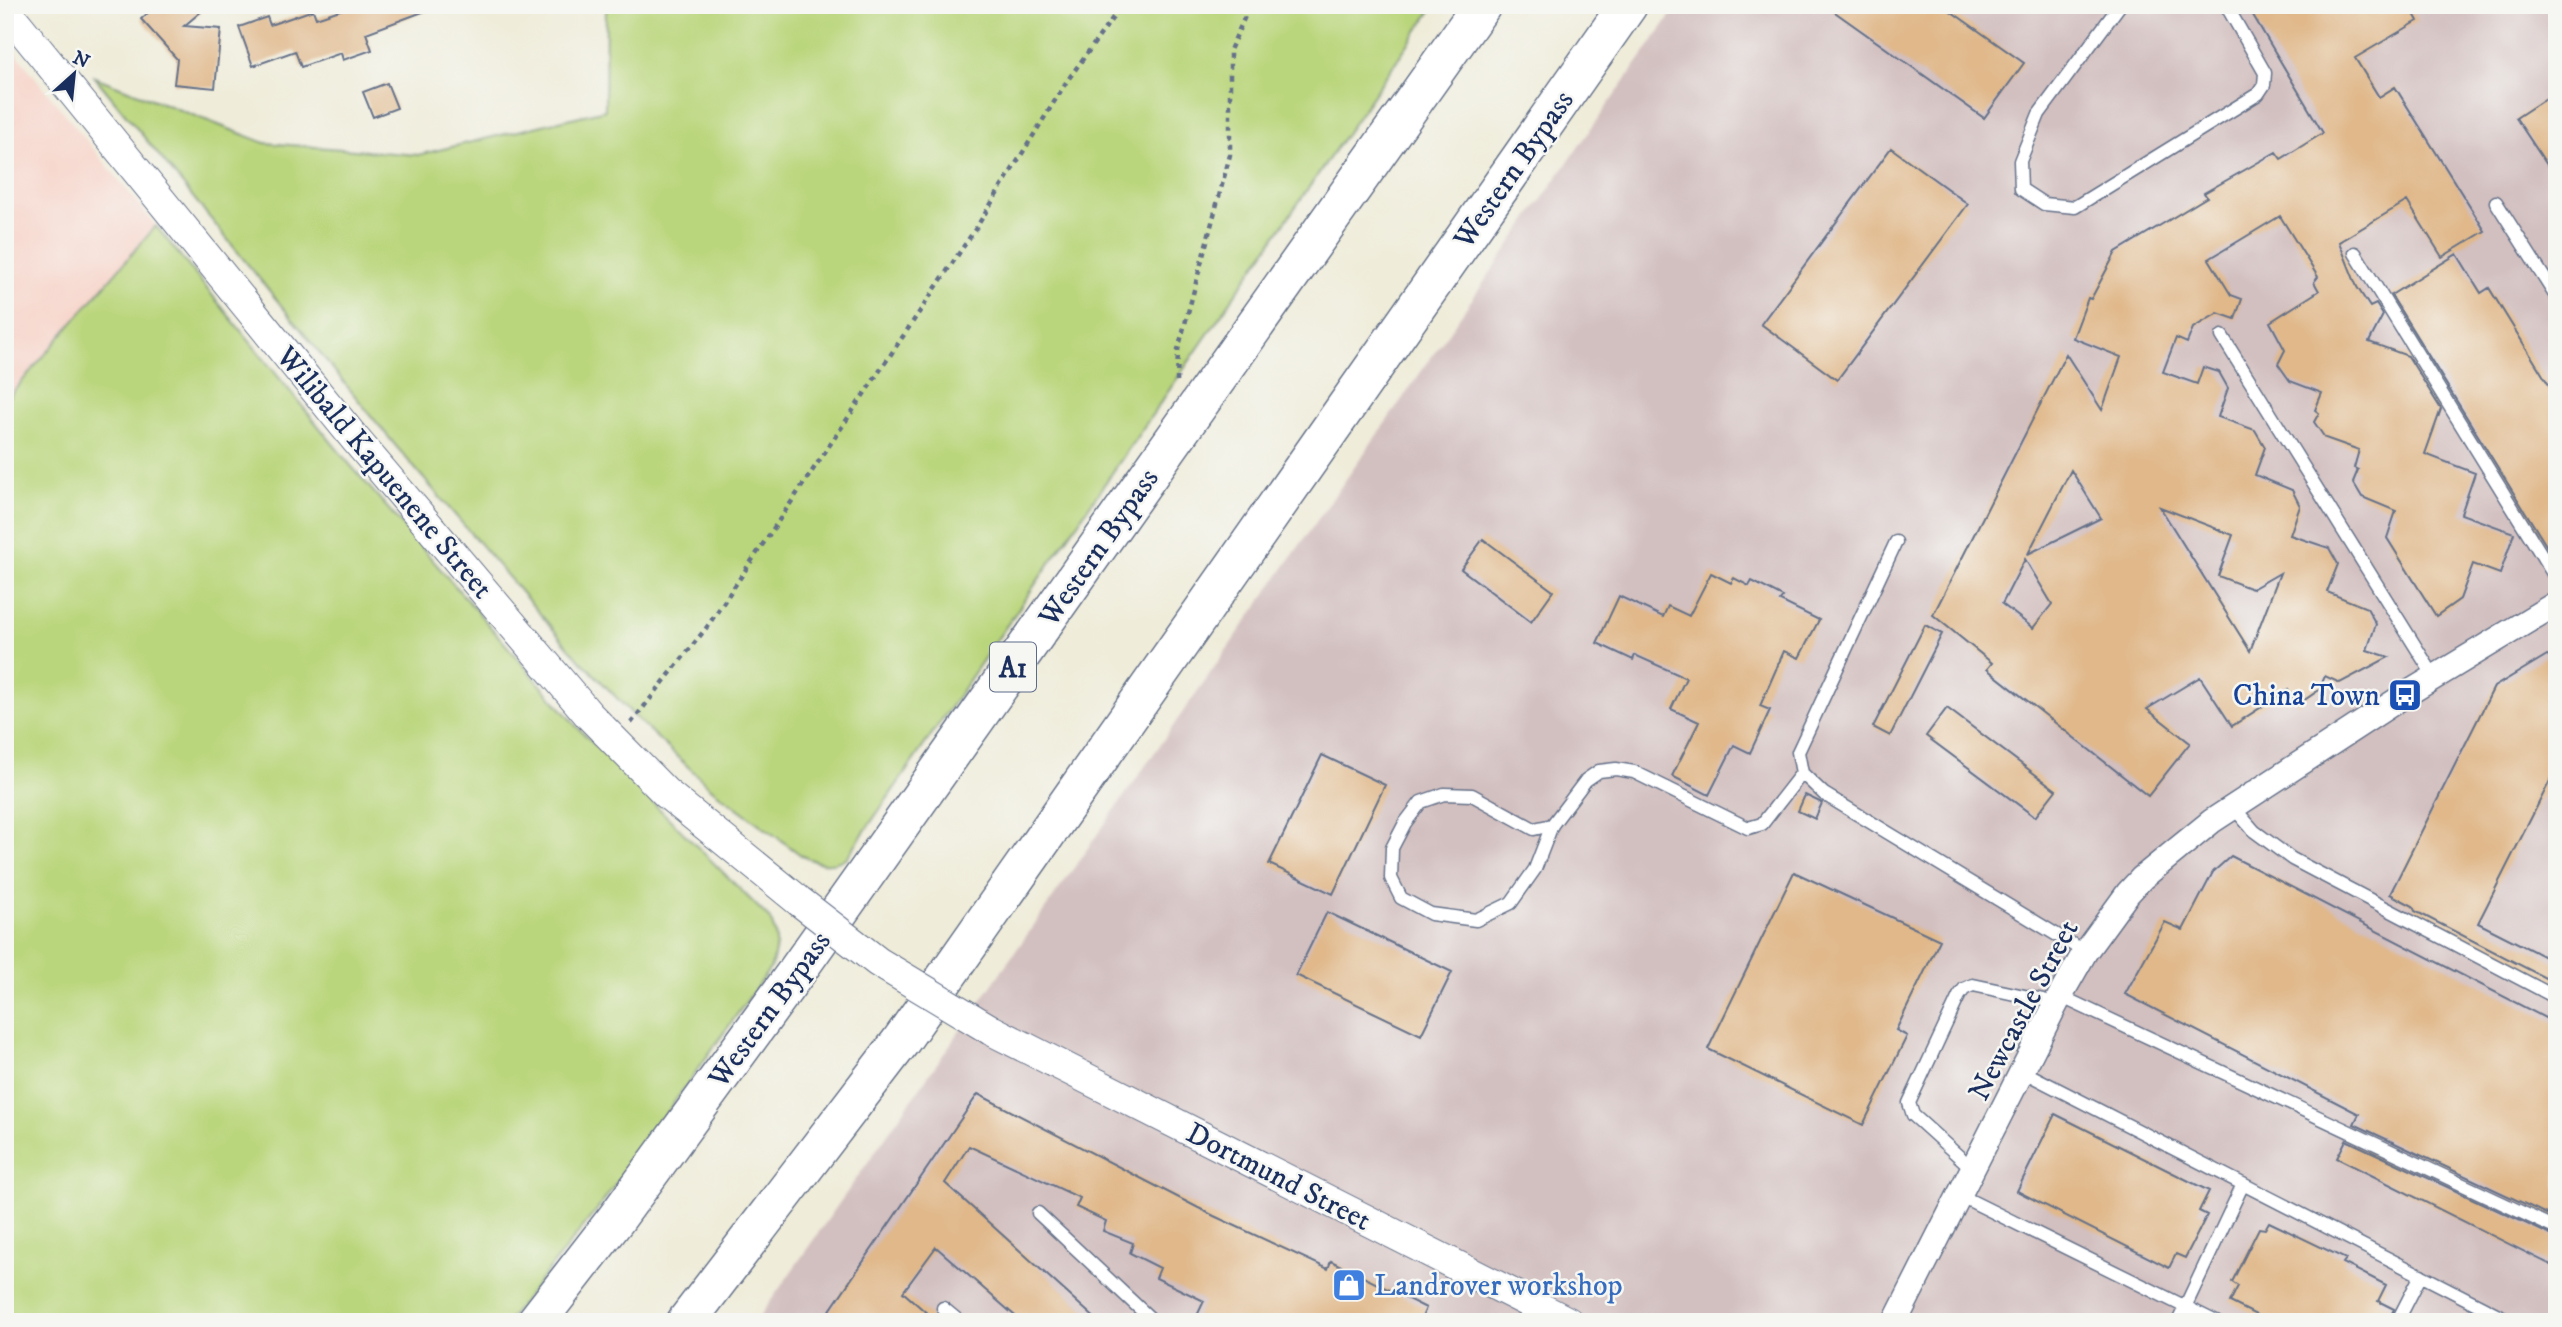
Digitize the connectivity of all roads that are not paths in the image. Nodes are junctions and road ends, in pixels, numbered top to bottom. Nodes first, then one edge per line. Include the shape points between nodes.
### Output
1 (1482, 5) edge
2 (1628, 5) edge
3 (2120, 5) edge
4 (2226, 5) edge
5 (11, 23) edge
6 (2496, 202) dead end
7 (2355, 253) dead end
8 (2557, 298) edge
9 (2222, 336) dead end
10 (1896, 542) dead end
11 (2557, 580) edge
12 (2557, 603) edge
13 (2435, 678) junction
14 (1802, 773) junction
15 (2234, 808) junction
16 (1552, 825) junction
17 (799, 901) joint
18 (2085, 952) junction
19 (2557, 998) edge
20 (2058, 1000) junction
21 (2024, 1072) junction
22 (1974, 1171) junction
23 (2243, 1184) junction
24 (1961, 1196) junction
25 (1038, 1213) dead end
26 (2557, 1229) edge
27 (2421, 1275) junction
28 (2185, 1307) junction
29 (943, 1308) dead end
30 (536, 1322) edge
31 (686, 1322) edge
32 (960, 1322) edge
33 (1154, 1322) edge
34 (1568, 1322) edge
35 (1895, 1322) edge
36 (2178, 1322) edge
37 (2216, 1322) edge
38 (2398, 1322) edge
39 (2512, 1322) edge

1 - 30 highway, Western Bypass / A1 via 797,971
2 - 31 highway, Western Bypass via 901,1041
3 - 4 lane via 2039,114 2020,161 2021,189 2043,204 2075,207 2258,93 2265,73
5 - 17 street, Wilibald Kapuenene Street via 356,440 616,742 666,793
6 - 8 lane
7 - 11 lane
9 - 13 lane
10 - 14 lane via 1798,752
12 - 13 street, Newcastle Street
13 - 15 street, Newcastle Street
14 - 16 lane via 1762,824 1748,828 1634,772 1599,771 1586,780
14 - 18 lane via 1824,794
15 - 18 street, Newcastle Street via 2142,878
15 - 19 lane via 2254,831 2292,859
16 - 16 lane via 1535,869 1511,903 1476,920 1431,914 1401,898 1391,878 1392,848 1405,823 1421,802 1444,794 1472,795 1534,829
17 - 34 street, Dortmund Street, bridge via 878,962 991,1030
18 - 20 street, Newcastle Street
20 - 21 street, Newcastle Street
20 - 22 lane via 1973,985 1959,996 1909,1103 1913,1115
20 - 26 lane
21 - 22 street, Newcastle Street
21 - 23 lane
22 - 24 street, Newcastle Street
23 - 27 lane
23 - 28 lane
24 - 28 lane
24 - 35 street, Newcastle Street
25 - 33 lane
27 - 38 lane
27 - 39 lane
28 - 36 lane
28 - 37 lane
29 - 32 lane

